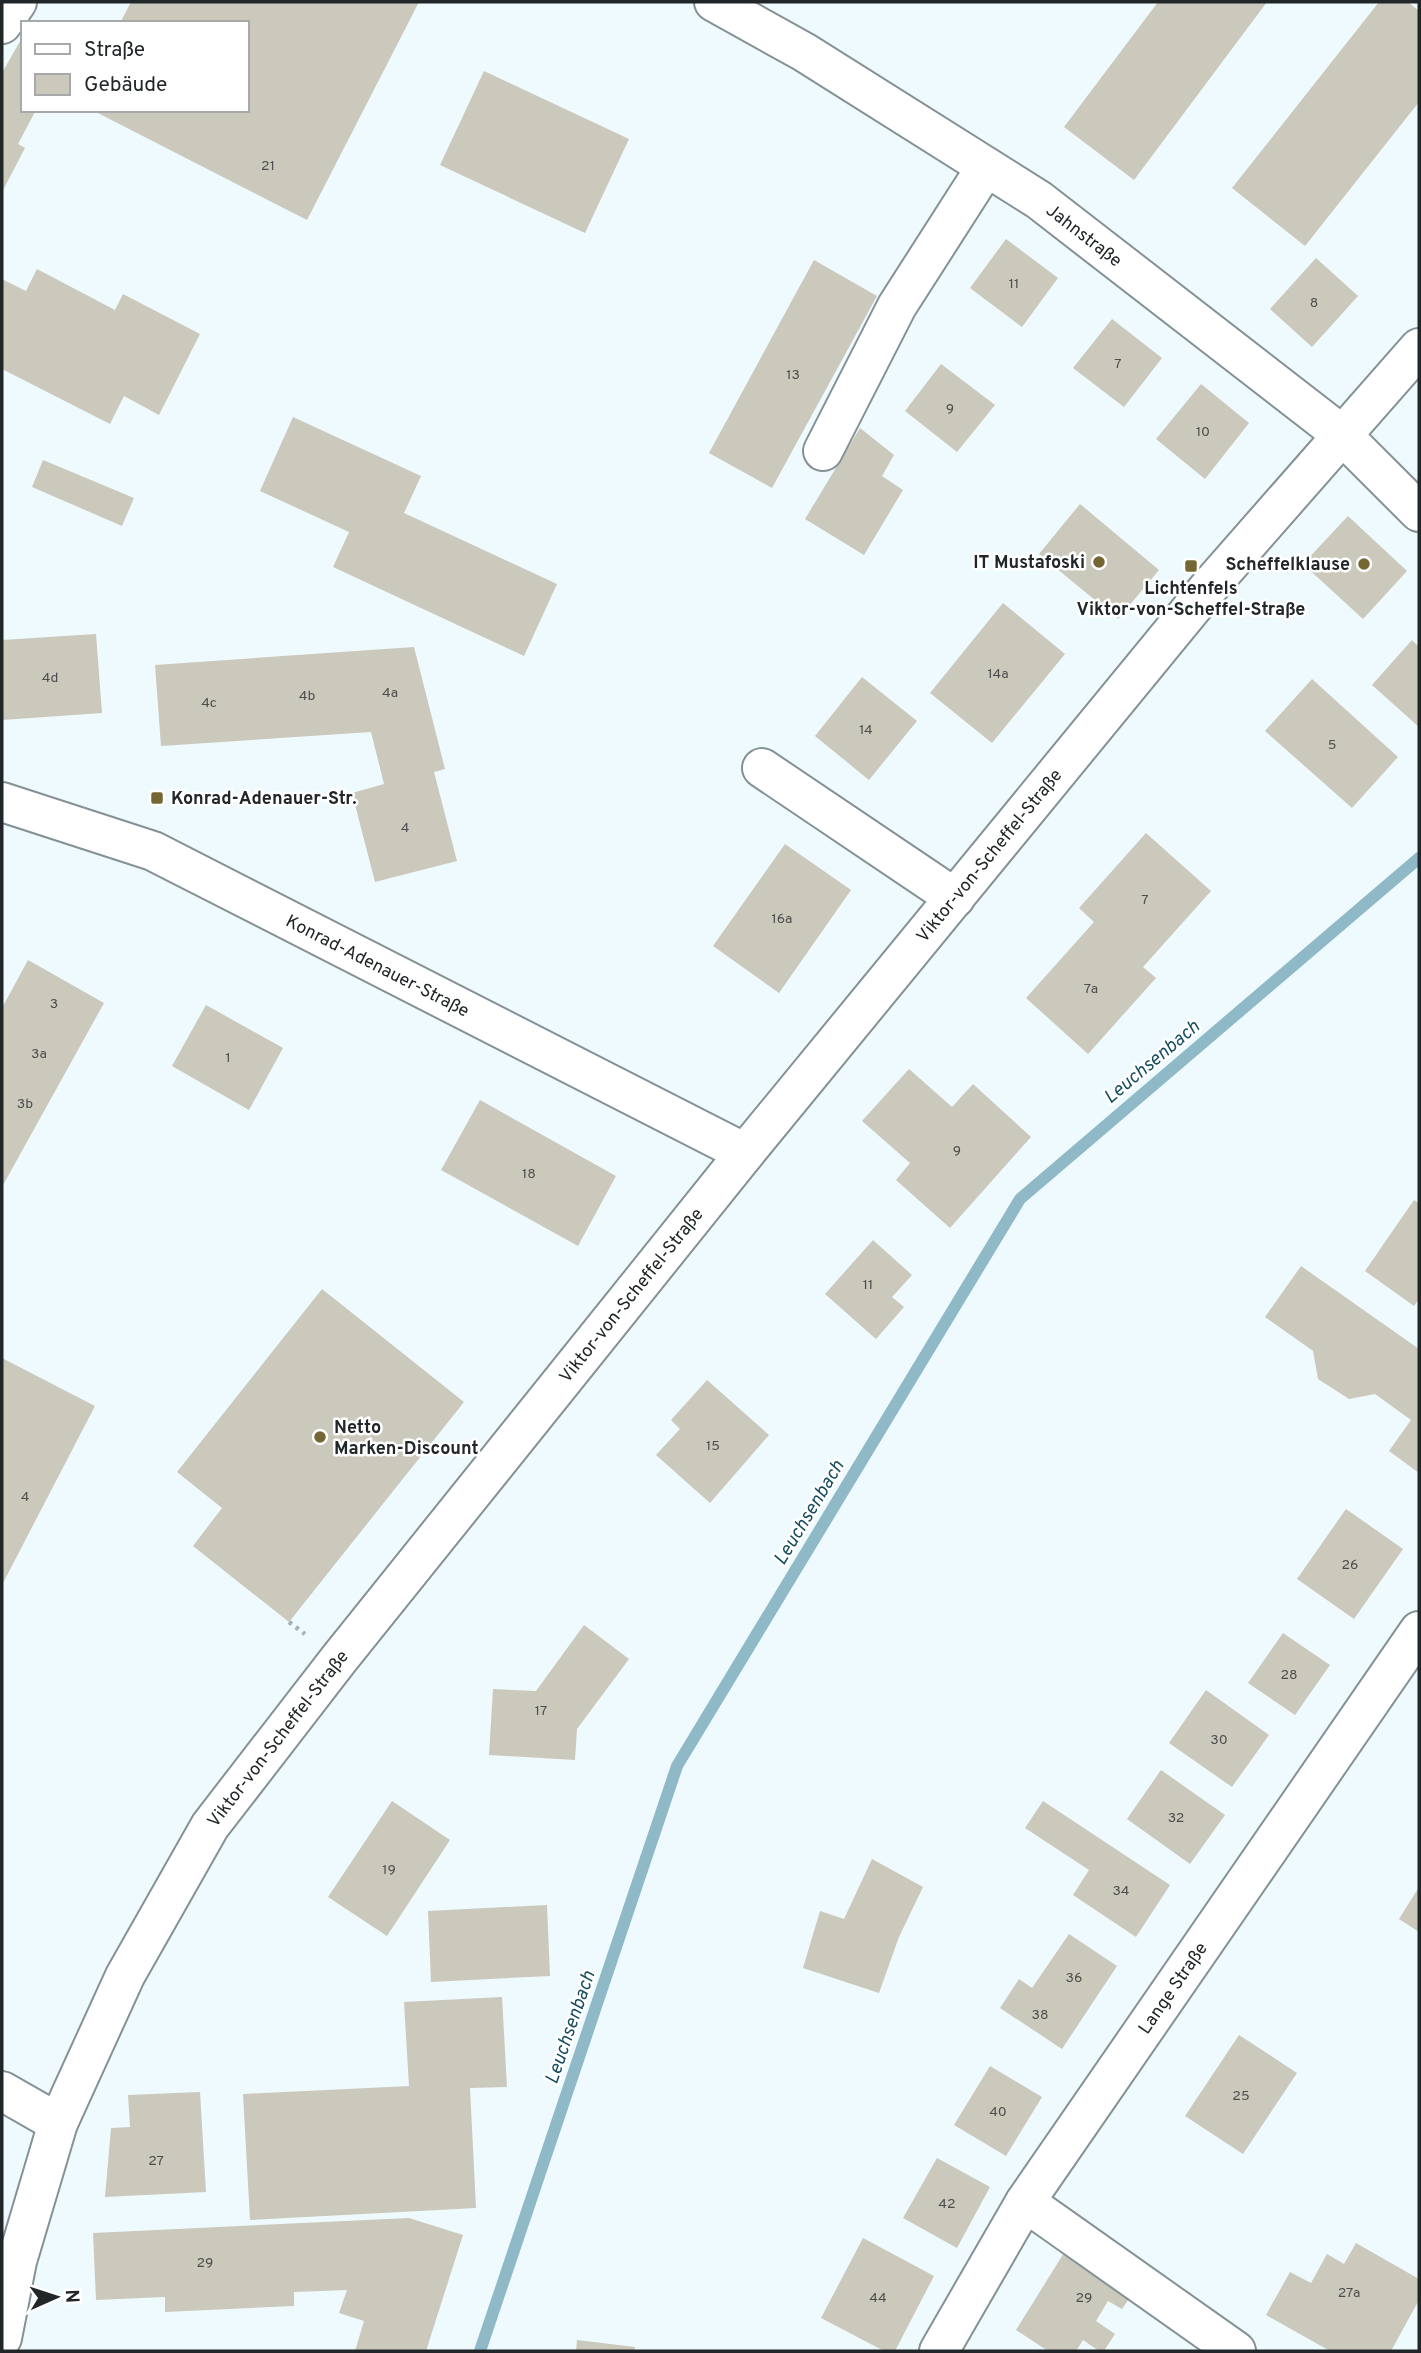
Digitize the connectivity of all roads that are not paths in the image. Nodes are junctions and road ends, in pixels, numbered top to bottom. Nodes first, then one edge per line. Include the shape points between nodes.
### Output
1 (17, 2) edge
2 (714, 2) edge
3 (2, 24) edge
4 (986, 167) junction
5 (1419, 348) edge
6 (1341, 434) junction
7 (823, 451) dead end
8 (1419, 512) edge
9 (762, 768) dead end
10 (2, 802) edge
11 (955, 898) junction
12 (745, 1153) junction
13 (1419, 1631) edge
14 (2, 2091) edge
15 (58, 2123) junction
16 (1025, 2202) junction
17 (2, 2338) edge
18 (939, 2351) edge
19 (1236, 2351) edge

1 - 3 street
2 - 4 street, Jahnstraße via 804,52
4 - 6 street, Jahnstraße via 1039,200
4 - 7 street via 897,306
5 - 6 street, Viktor-von-Scheffel-Straße
6 - 8 street, Jahnstraße
6 - 11 street, Viktor-von-Scheffel-Straße
9 - 11 street
10 - 12 street, Konrad-Adenauer-Straße via 153,851
11 - 12 street, Viktor-von-Scheffel-Straße
12 - 15 street, Viktor-von-Scheffel-Straße via 210,1826 125,1976
13 - 16 street, Lange Straße
14 - 15 street
15 - 17 street, Viktor-von-Scheffel-Straße via 17,2260
16 - 18 street, Lange Straße
16 - 19 street

